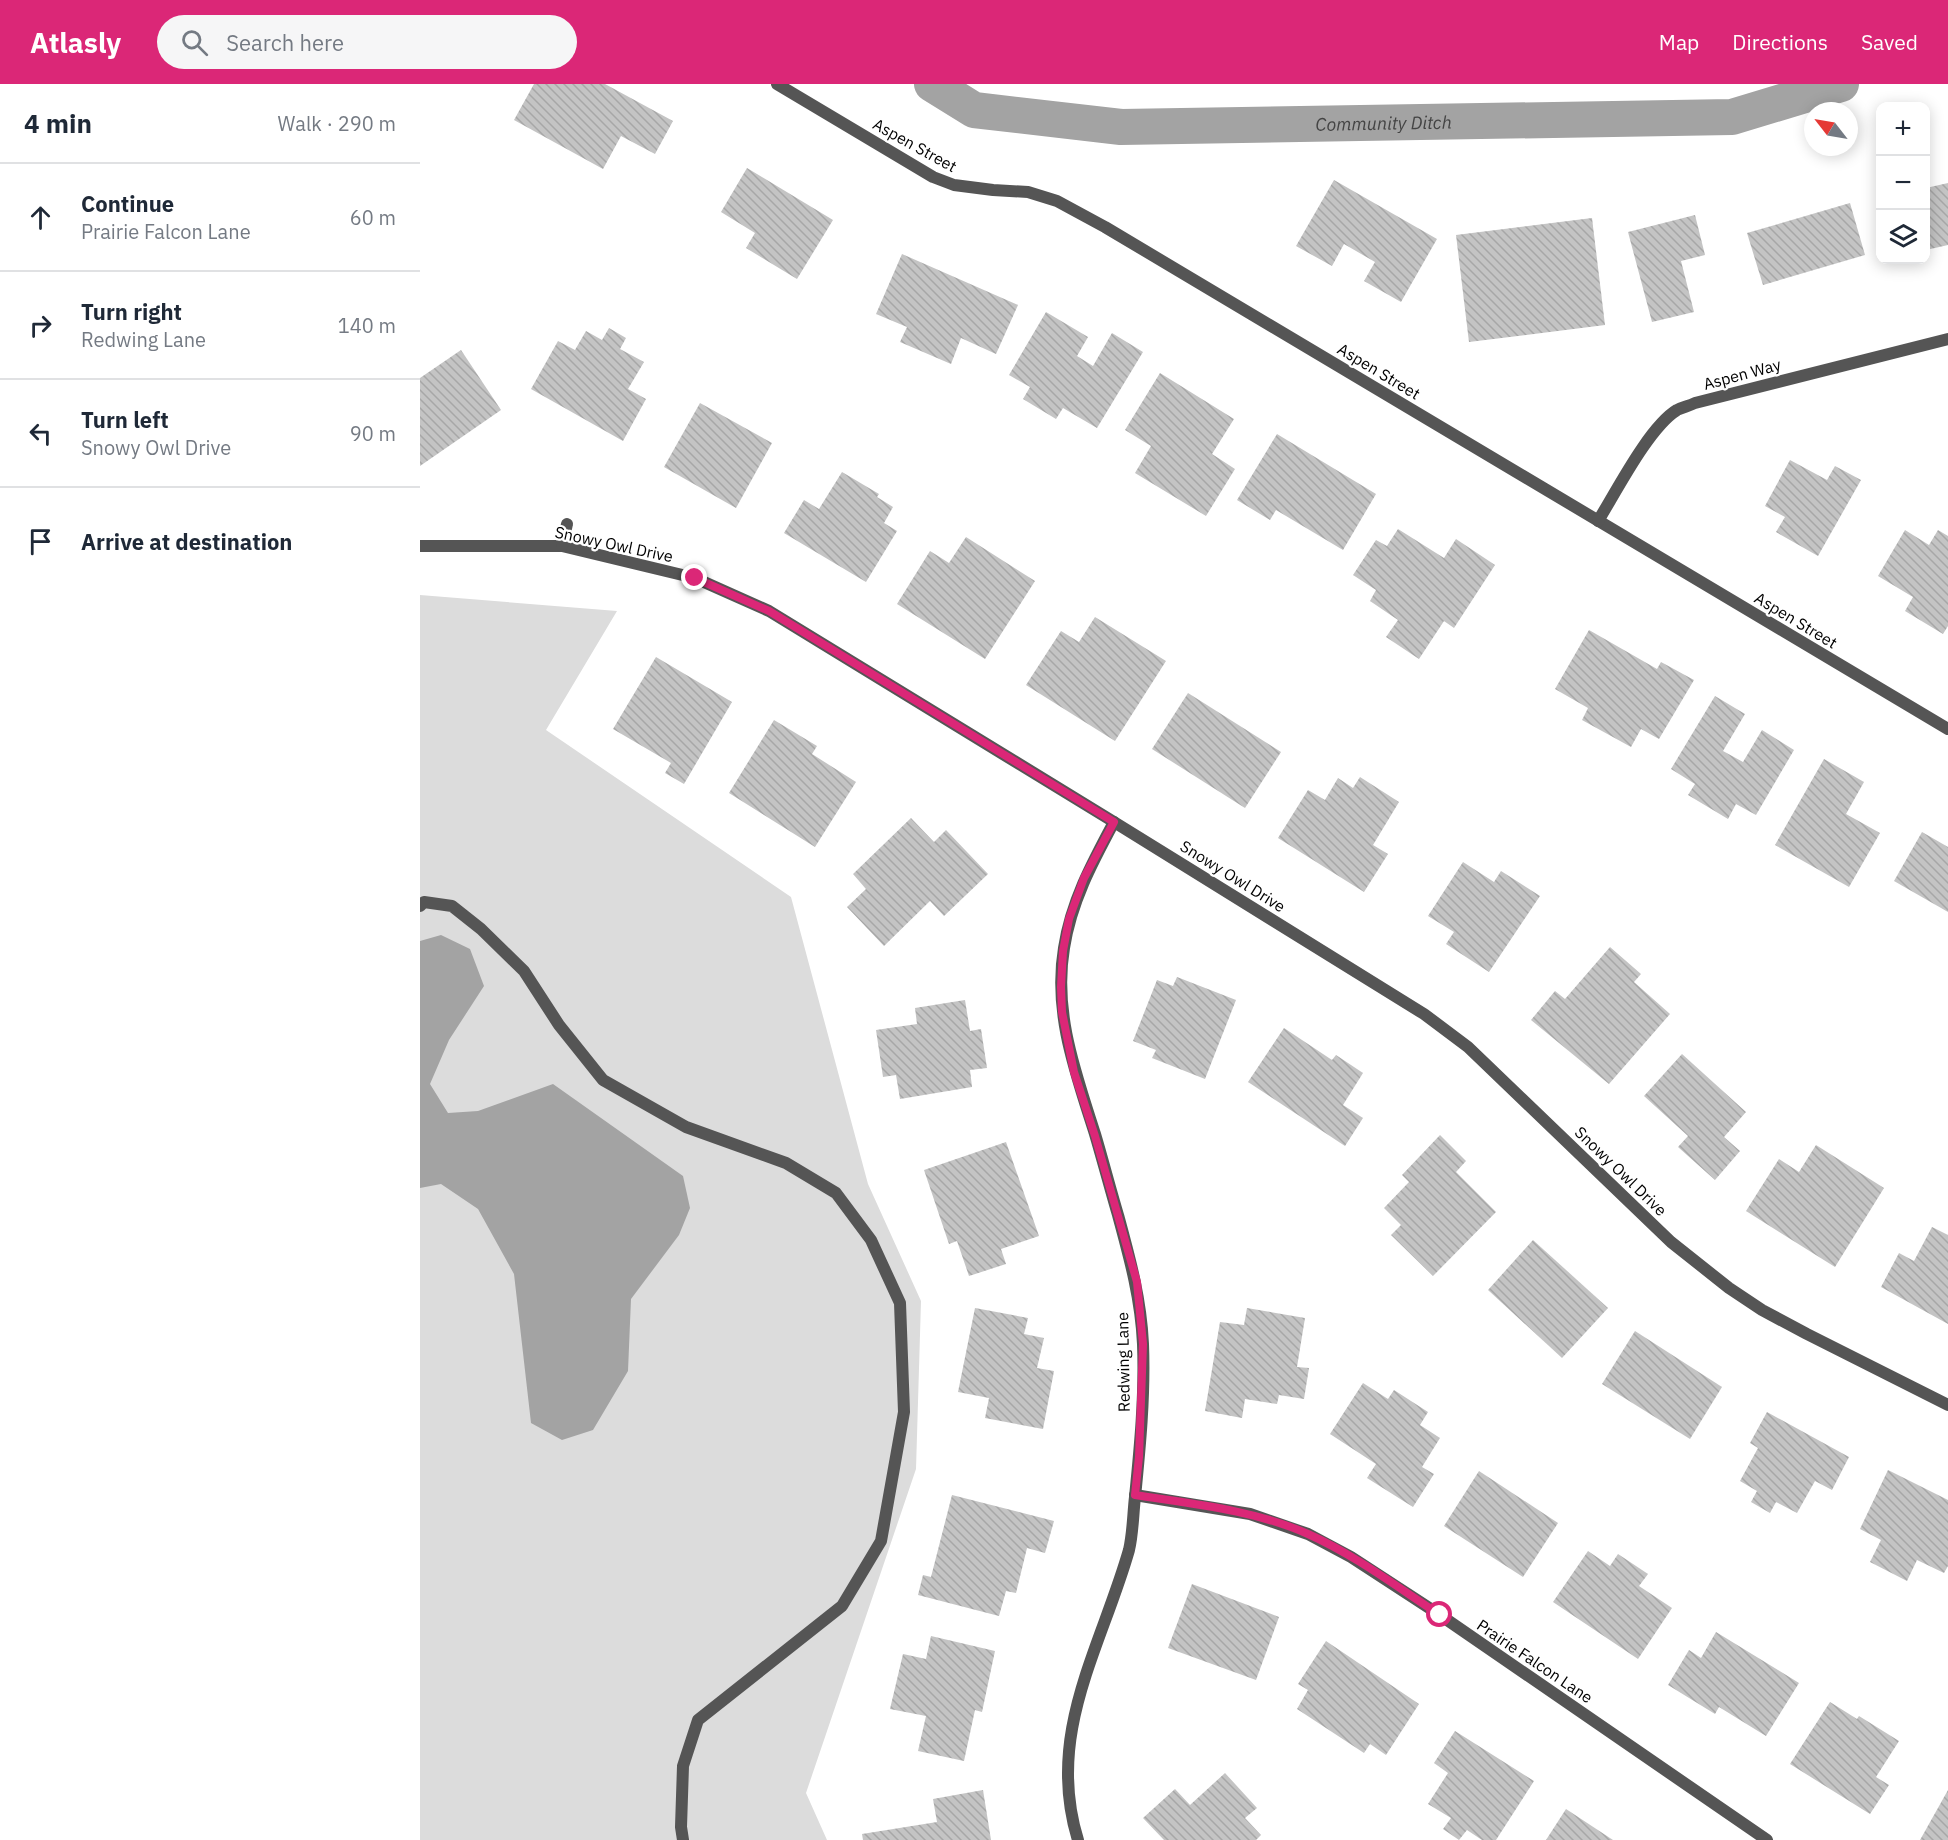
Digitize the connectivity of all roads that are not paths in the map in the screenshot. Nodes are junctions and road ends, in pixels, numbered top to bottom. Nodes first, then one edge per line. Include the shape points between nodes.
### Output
1 (777, 84) edge
2 (1948, 339) edge
3 (1598, 521) junction
4 (567, 525) dead end
5 (420, 546) edge
6 (562, 546) junction
7 (1948, 729) edge
8 (1114, 822) junction
9 (420, 906) edge
10 (1948, 1405) edge
11 (1135, 1495) junction
12 (683, 1840) edge
13 (1078, 1840) edge
14 (1767, 1840) edge

1 - 3 street, Aspen Street via 933,177 954,185 1028,192 1057,201
2 - 3 street, Aspen Way via 1677,410 1635,459
3 - 7 street, Aspen Street
4 - 6 street
5 - 6 street, Snowy Owl Drive
6 - 8 street, Snowy Owl Drive via 695,578 769,611
8 - 10 street, Snowy Owl Drive via 1424,1014 1460,1041 1671,1242 1729,1288 1762,1310
8 - 11 street, Redwing Lane via 1084,878 1069,919 1061,987 1074,1072 1137,1282 1143,1344
9 - 12 street via 424,902 452,906 481,929 525,971 559,1024 603,1080 686,1126 786,1163 836,1193 871,1240 900,1303 904,1412 881,1541 842,1606 698,1720 682,1766
11 - 13 street, Redwing Lane via 1129,1547 1074,1714 1067,1763 1068,1801
11 - 14 street, Prairie Falcon Lane via 1250,1514 1308,1534 1351,1557

